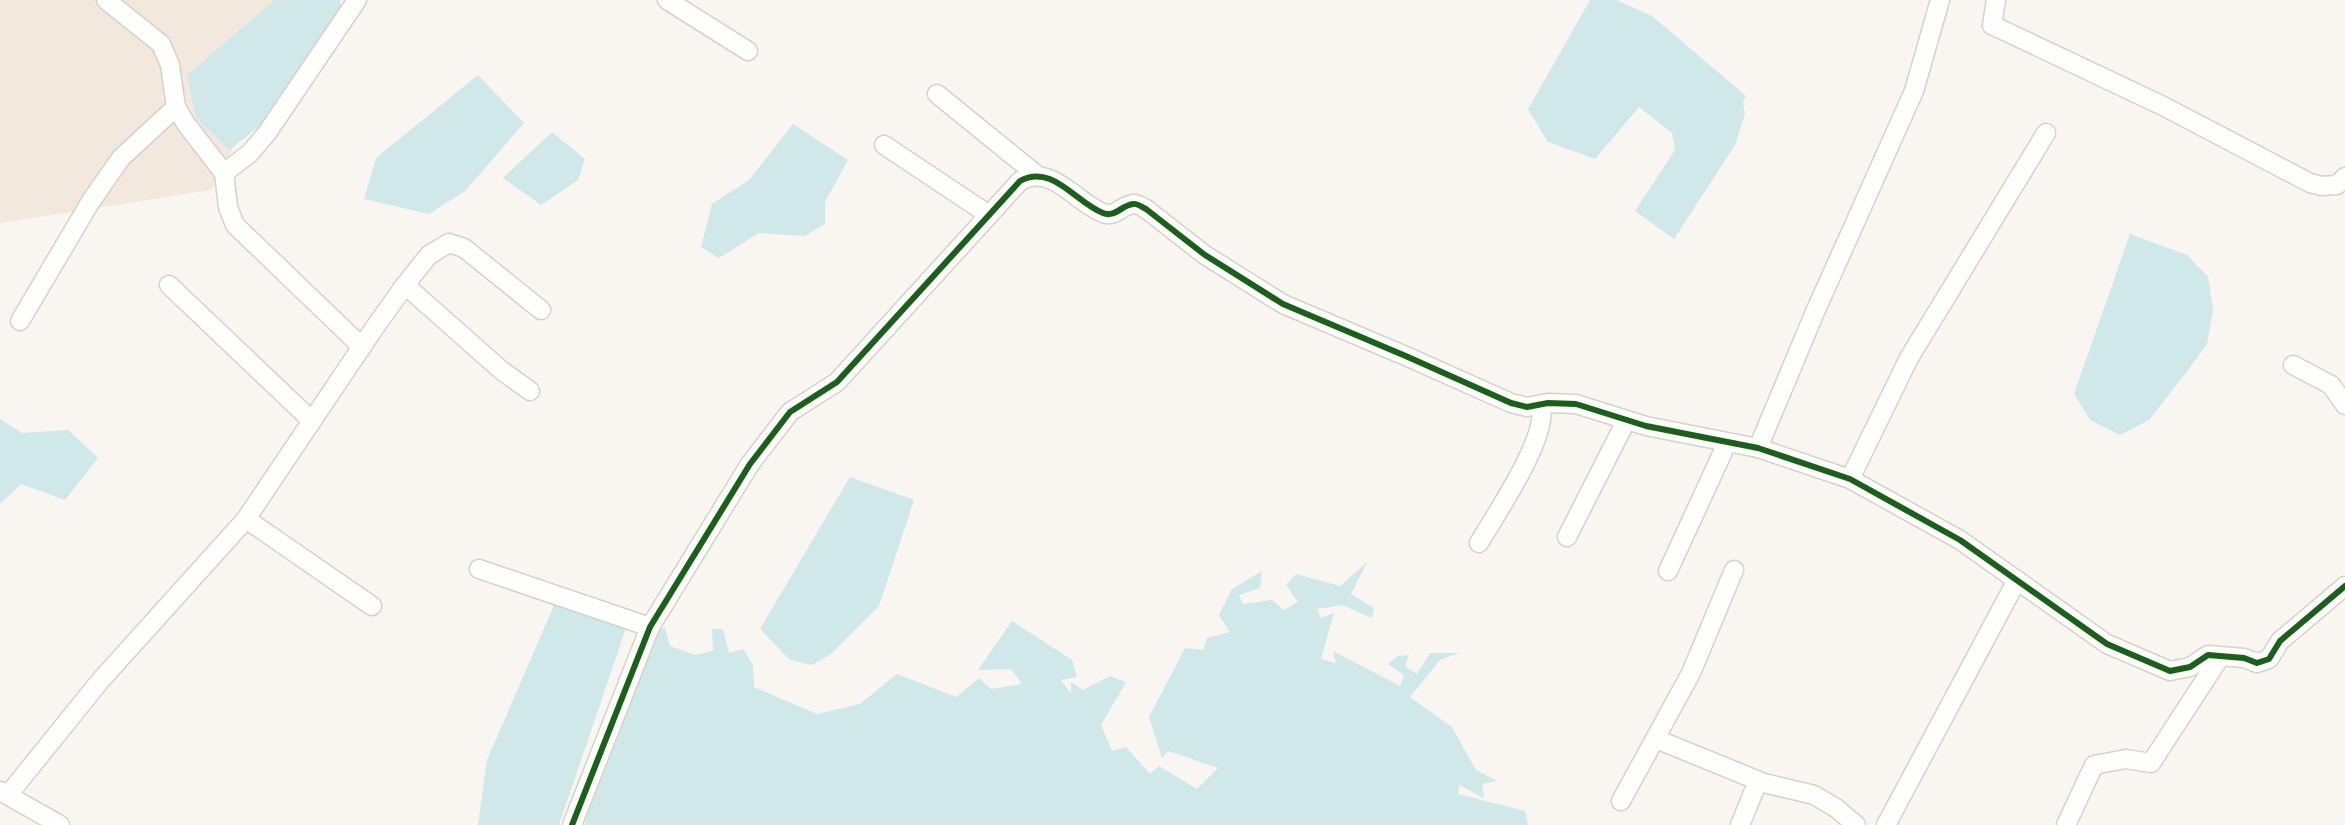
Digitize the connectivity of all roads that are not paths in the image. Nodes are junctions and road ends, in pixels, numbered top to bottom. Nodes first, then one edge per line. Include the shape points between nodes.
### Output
1 (106, 0) edge
2 (357, 0) edge
3 (667, 0) edge
4 (1940, 0) edge
5 (1996, 0) edge
6 (748, 51) dead end
7 (937, 93) dead end
8 (176, 107) junction
9 (2046, 133) dead end
10 (884, 145) dead end
11 (224, 173) junction
12 (1038, 176) junction
13 (2345, 177) edge
14 (989, 215) junction
15 (169, 285) dead end
16 (405, 285) junction
17 (541, 310) dead end
18 (20, 321) dead end
19 (362, 347) junction
20 (2293, 365) dead end
21 (530, 391) dead end
22 (1541, 404) junction
23 (2345, 405) edge
24 (312, 421) junction
25 (1626, 421) junction
26 (1727, 443) junction
27 (1758, 448) junction
28 (1850, 479) junction
29 (246, 519) junction
30 (1567, 537) dead end
31 (1479, 543) dead end
32 (479, 569) dead end
33 (1734, 570) dead end
34 (1668, 571) dead end
35 (2018, 580) junction
36 (2345, 586) edge
37 (372, 606) dead end
38 (650, 627) junction
39 (2220, 657) junction
40 (1656, 738) junction
41 (1758, 781) junction
42 (4, 793) edge
43 (1621, 801) dead end
44 (60, 825) edge
45 (572, 825) edge
46 (1740, 825) edge
47 (1856, 825) edge
48 (1886, 825) edge
49 (2066, 825) edge

1 - 8 street via 161,44 170,65
2 - 11 street via 267,133 250,153
3 - 6 street
4 - 27 street via 1914,92
5 - 13 street via 1992,25 2163,105 2310,183 2337,185
7 - 12 street
8 - 11 street
8 - 18 street via 121,158
9 - 28 street via 1909,358
10 - 14 street
11 - 19 street via 228,207 235,225
12 - 14 street via 1020,181
12 - 22 street via 1054,181 1103,213 1113,214 1137,204 1205,255 1283,304 1511,404
14 - 38 street via 837,382 790,412 750,464
15 - 24 street
16 - 17 street via 429,255 449,243 464,248
16 - 19 street
16 - 21 street
19 - 24 street
20 - 23 street via 2331,385
22 - 25 street via 1566,402
22 - 31 street via 1543,418 1533,449
24 - 29 street
25 - 26 street
25 - 30 street
26 - 27 street
26 - 34 street
27 - 28 street
28 - 35 street via 1960,540
29 - 37 street
29 - 42 street
32 - 38 street
33 - 40 street via 1691,673
35 - 39 street via 2107,644 2170,671 2190,667 2208,655
35 - 48 street
36 - 39 street via 2280,641 2269,659 2257,663
38 - 45 street
39 - 49 street via 2151,763 2126,759 2094,765
40 - 41 street
40 - 43 street
41 - 46 street
41 - 47 street via 1814,795
42 - 44 street

